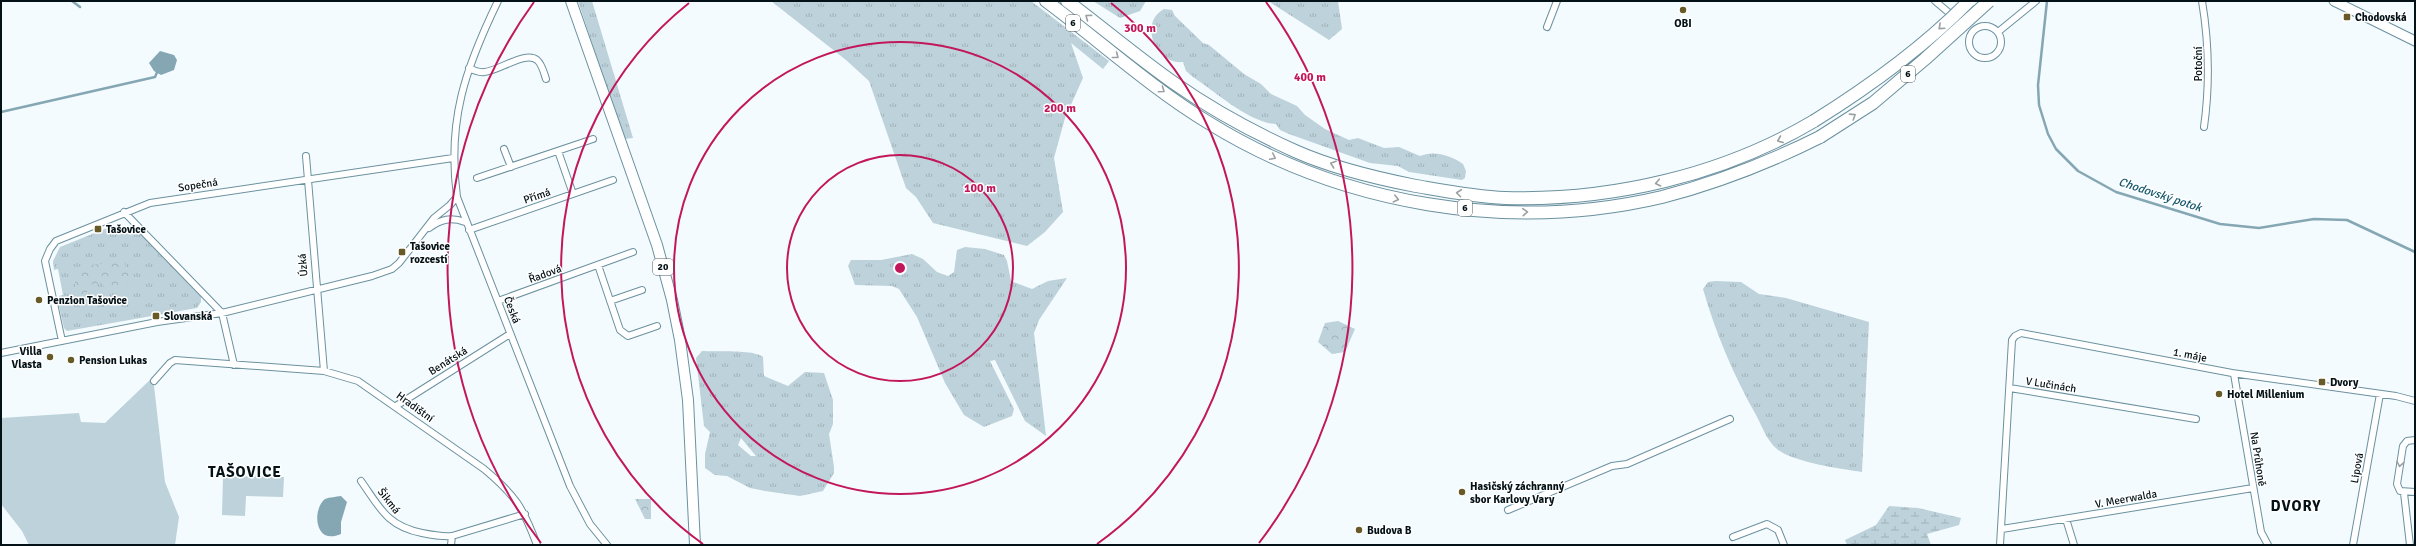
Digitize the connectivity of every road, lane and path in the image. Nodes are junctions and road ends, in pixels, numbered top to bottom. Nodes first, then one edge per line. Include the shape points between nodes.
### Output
1 (498, 1) edge
2 (571, 1) edge
3 (1046, 1) edge
4 (1067, 1) edge
5 (1557, 1) edge
6 (1935, 1) edge
7 (1969, 1) edge
8 (1989, 1) edge
9 (2036, 1) edge
10 (2202, 1) edge
11 (2334, 1) edge
12 (1547, 27) dead end
13 (1973, 32) junction
14 (1998, 32) junction
15 (2415, 41) edge
16 (469, 68) junction
17 (546, 79) dead end
18 (2204, 127) dead end
19 (593, 139) dead end
20 (504, 149) dead end
21 (533, 151) dead end
22 (558, 151) junction
23 (306, 156) dead end
24 (453, 158) junction
25 (536, 158) junction
26 (511, 167) junction
27 (307, 178) junction
28 (476, 178) dead end
29 (613, 180) dead end
30 (573, 194) junction
31 (457, 197) junction
32 (124, 212) junction
33 (465, 222) junction
34 (426, 230) junction
35 (469, 230) junction
36 (633, 252) dead end
37 (598, 265) junction
38 (642, 290) dead end
39 (316, 291) junction
40 (498, 301) junction
41 (610, 301) junction
42 (222, 313) junction
43 (657, 326) dead end
44 (510, 334) junction
45 (62, 341) junction
46 (1, 353) edge
47 (234, 365) junction
48 (324, 371) junction
49 (2234, 374) junction
50 (154, 381) dead end
51 (2010, 388) junction
52 (2380, 394) junction
53 (2415, 401) edge
54 (396, 406) junction
55 (1730, 419) dead end
56 (2196, 419) dead end
57 (2415, 440) edge
58 (361, 481) dead end
59 (2253, 488) junction
60 (2415, 492) edge
61 (2404, 493) junction
62 (1508, 510) dead end
63 (525, 514) junction
64 (2066, 519) junction
65 (2002, 530) junction
66 (452, 536) junction
67 (1733, 537) dead end
68 (450, 545) edge
69 (537, 545) edge
70 (607, 545) edge
71 (695, 545) edge
72 (1784, 545) edge
73 (2000, 545) edge
74 (2074, 545) edge
75 (2268, 545) edge
76 (2353, 545) edge
77 (2410, 545) edge

1 - 16 street, Česká
2 - 71 main road, 20 via 654,238 672,300 687,392
3 -> 8 highway, 6, bridge via 1131,68 1208,122 1294,167 1409,202 1512,213 1599,208 1661,197 1726,177 1820,137 1873,103
7 -> 4 highway, 6, bridge via 1916,50 1862,91 1790,135 1721,165 1660,183 1594,194 1505,198 1445,191 1373,178 1296,152 1227,117 1175,84
5 - 12 street
6 - 13 street
9 - 14 street
10 - 18 street, Potoční via 2208,36
11 - 15 street
13 - 14 street via 1985,26
13 - 14 street via 1969,41 1972,51 1986,58 1999,51 2001,41
16 - 17 street via 482,73 527,56 539,62
16 - 24 street, Česká via 458,106
19 - 22 street
20 - 26 street
21 - 25 street
22 - 25 street
22 - 30 street
23 - 27 street, Úzká
24 - 27 street, Sopečná
24 - 31 street, Česká
25 - 26 street
26 - 28 street
27 - 32 street, Sopečná via 150,203
27 - 39 street, Úzká
29 - 30 street, Přímá
30 - 35 street, Přímá
31 - 33 street, Česká
31 - 34 street via 450,206 437,214
32 - 42 street
32 - 45 street, Sopečná via 56,241 50,249 45,262
33 - 34 street via 453,218 445,219
33 - 35 street, Česká
34 - 39 street via 392,269
35 - 40 street, Česká
36 - 37 street, Řadová
37 - 40 street, Řadová
37 - 41 street
38 - 41 street
39 - 42 street
39 - 48 street, Úzká
40 - 44 street, Česká
41 - 43 street via 620,330 628,336
42 - 45 street via 157,322
42 - 47 street
44 - 54 street, Benátská
44 - 70 street, Česká via 570,486 590,524
45 - 46 street
47 - 48 street, Hradištní
47 - 50 street, Hradištní via 176,360
48 - 54 street, Hradištní via 358,380
49 - 51 street, 1. máje via 2021,333 2012,340
49 - 52 street, 1. máje
49 - 59 street, Na Průhoně
51 - 56 street, V Lučinách
51 - 65 street, V Lučinách
52 - 53 street, 1. máje
52 - 76 street, Lipová
54 - 63 street, Hradištní via 498,480 514,496
55 - 62 street via 1627,464 1612,466
57 -> 61 street via 2407,441 2404,446 2397,484 2400,492
58 - 66 street, Šikmá via 382,511 397,526 442,537
59 - 64 street, V. Meerwalda
59 - 75 street, Na Průhoně via 2261,532
60 - 61 street
61 - 77 street
63 - 66 street, Šikmá
63 - 69 street, Hradištní
64 - 65 street, V. Meerwalda
64 - 74 street
65 - 73 street, V Lučinách
66 - 68 street
67 - 72 street via 1767,524 1778,530

